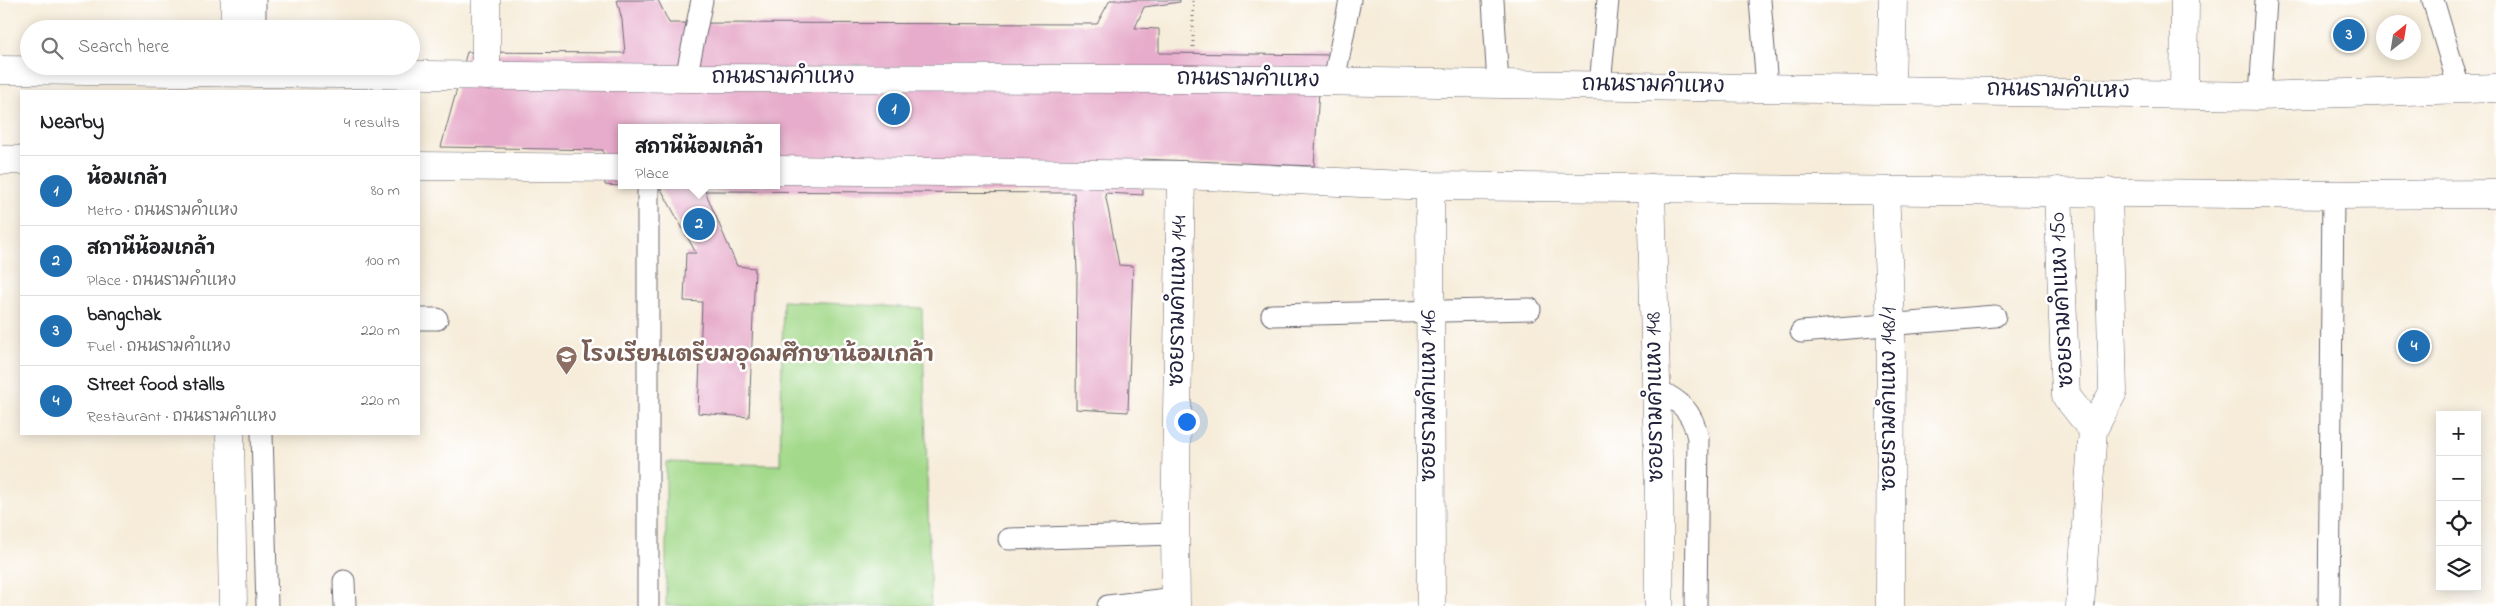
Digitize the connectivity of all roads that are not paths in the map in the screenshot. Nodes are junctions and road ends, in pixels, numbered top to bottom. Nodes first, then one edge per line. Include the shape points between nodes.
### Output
1 (235, 0) edge
2 (255, 0) edge
3 (486, 0) edge
4 (702, 0) edge
5 (1350, 0) edge
6 (1492, 0) edge
7 (1608, 0) edge
8 (1760, 0) edge
9 (1893, 0) edge
10 (2185, 0) edge
11 (2266, 0) edge
12 (2433, 0) edge
13 (236, 20) edge
14 (254, 20) edge
15 (0, 70) edge
16 (20, 70) edge
17 (420, 74) edge
18 (486, 76) junction
19 (686, 78) junction
20 (1334, 81) junction
21 (1498, 85) junction
22 (1600, 85) junction
23 (1767, 87) junction
24 (1891, 88) junction
25 (2458, 88) junction
26 (2496, 88) edge
27 (2184, 94) junction
28 (2260, 96) junction
29 (0, 160) edge
30 (20, 160) edge
31 (420, 166) edge
32 (618, 168) edge
33 (780, 170) edge
34 (1181, 175) junction
35 (1430, 186) junction
36 (1652, 188) junction
37 (648, 189) edge
38 (1885, 191) junction
39 (2058, 191) junction
40 (2108, 192) junction
41 (2333, 194) junction
42 (2496, 194) edge
43 (1530, 309) dead end
44 (1429, 310) junction
45 (1272, 315) dead end
46 (1995, 316) dead end
47 (1891, 324) junction
48 (1801, 332) dead end
49 (1656, 389) junction
50 (2093, 430) junction
51 (230, 435) edge
52 (262, 435) edge
53 (1175, 534) junction
54 (1009, 539) dead end
55 (344, 581) dead end
56 (1176, 602) edge
57 (232, 606) edge
58 (267, 606) edge
59 (345, 606) edge
60 (648, 606) edge
61 (1108, 606) edge
62 (1431, 606) edge
63 (1659, 606) edge
64 (1696, 606) edge
65 (1890, 606) edge
66 (2080, 606) edge
67 (2329, 606) edge

1 - 13 main road
2 - 14 lane
3 - 18 main road
4 - 19 lane
5 - 20 lane
6 - 21 lane
7 - 22 lane
8 - 23 lane
9 - 24 main road
10 - 27 main road
11 - 28 lane
12 - 25 lane
15 - 16 main road, ถนนรามคำแหง
17 - 18 main road, ถนนรามคำแหง
18 - 19 main road, ถนนรามคำแหง
19 - 20 main road, ถนนรามคำแหง
20 - 21 main road, ถนนรามคำแหง
21 - 22 main road, ถนนรามคำแหง
22 - 23 main road, ถนนรามคำแหง
23 - 24 main road, ถนนรามคำแหง
24 - 27 main road, ถนนรามคำแหง
25 - 26 main road, ถนนรามคำแหง
25 - 28 main road, ถนนรามคำแหง
27 - 28 main road, ถนนรามคำแหง
29 - 30 main road
31 - 32 main road
33 - 34 main road
34 - 35 main road
34 - 53 main road, ซอยรามคำแหง 144
35 - 36 main road
35 - 44 main road, ซอยรามคำแหง 146
36 - 38 main road
36 - 49 main road, ซอยรามคำแหง 148
37 - 60 lane
38 - 39 main road
38 - 47 main road, ซอยรามคำแหง 148/1
39 - 40 main road
39 - 50 main road, ซอยรามคำแหง 150 via 2066,396
40 - 41 main road
40 - 50 main road, ซอยรามคำแหง 150 via 2113,392
41 - 42 main road
41 - 67 lane
43 - 44 lane
44 - 45 lane
44 - 62 main road, ซอยรามคำแหง 146
46 - 47 lane
47 - 48 lane
47 - 65 main road, ซอยรามคำแหง 148/1
49 - 63 main road, ซอยรามคำแหง 148
49 - 64 lane via 1684,406 1694,422 1698,438
50 - 66 main road, ซอยรามคำแหง 150
51 - 57 main road
52 - 58 lane
53 - 54 lane
53 - 56 main road, ซอยรามคำแหง 144
55 - 59 lane
56 - 61 lane

